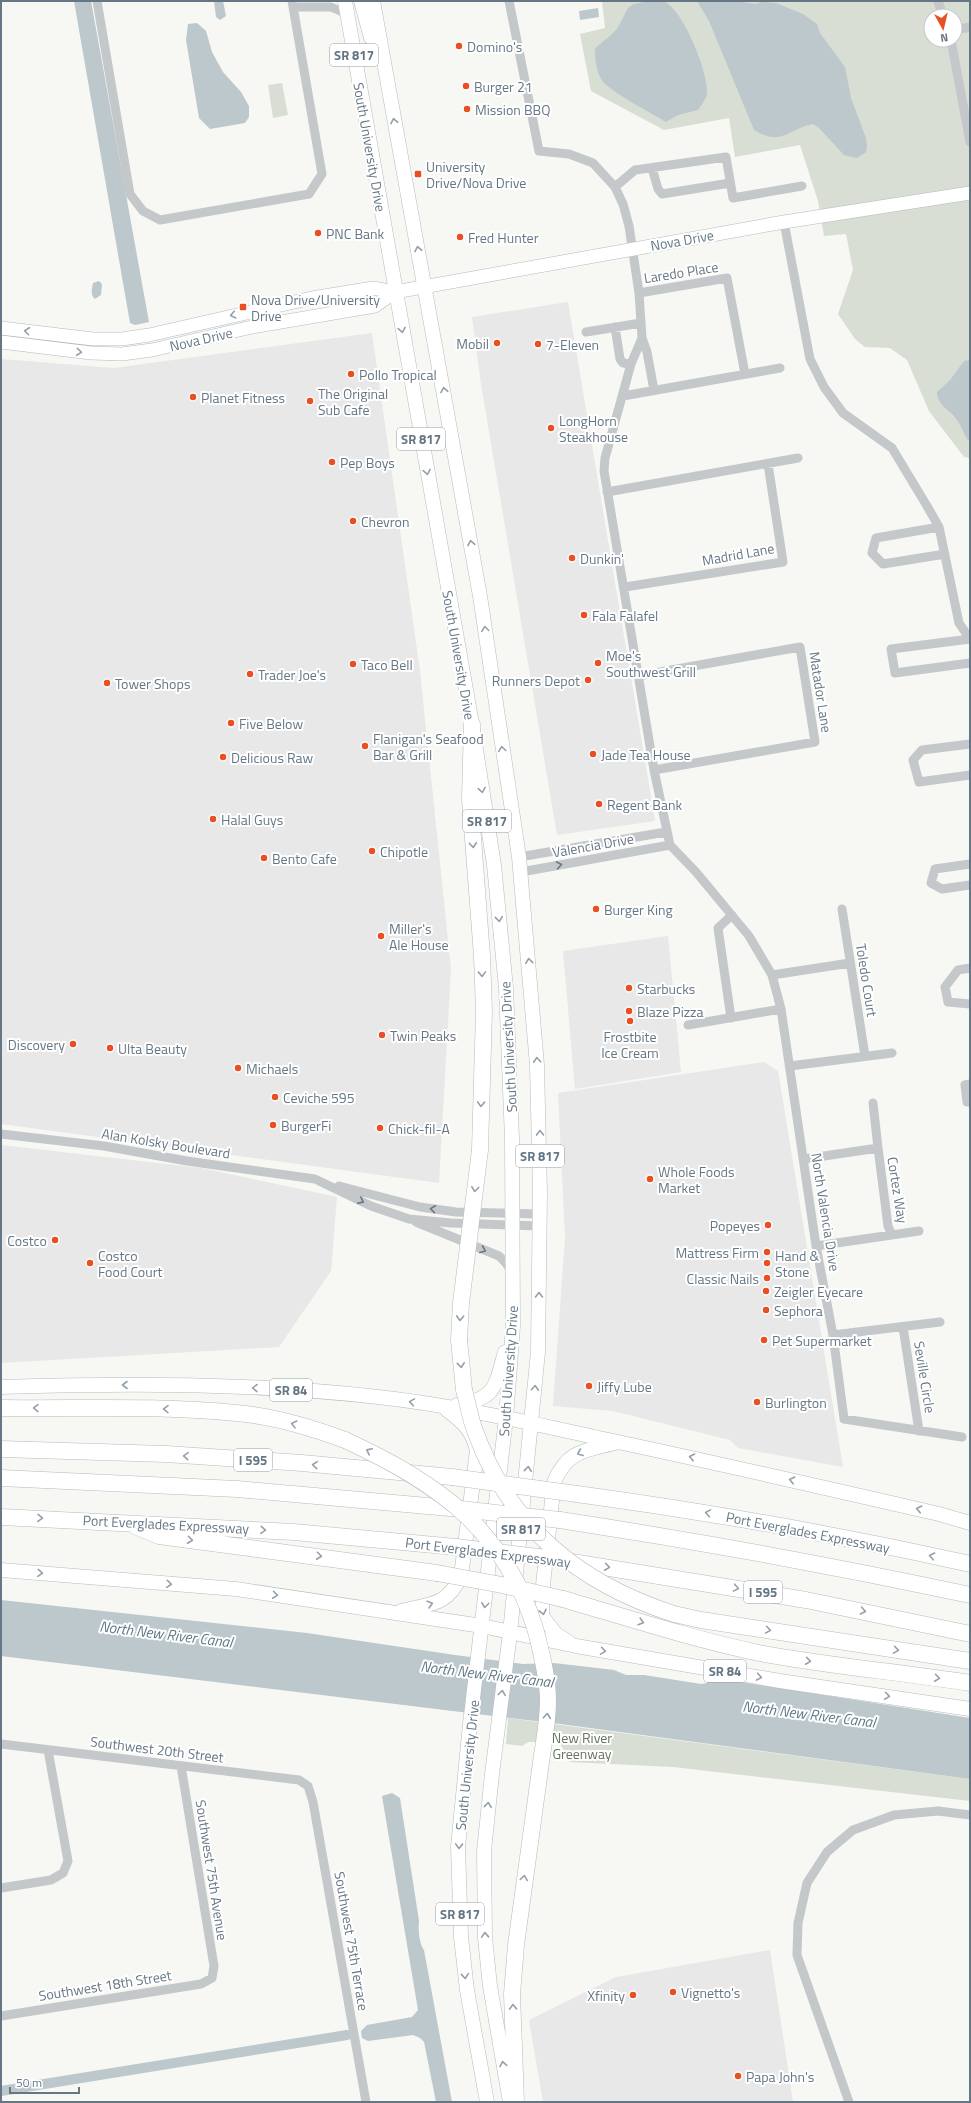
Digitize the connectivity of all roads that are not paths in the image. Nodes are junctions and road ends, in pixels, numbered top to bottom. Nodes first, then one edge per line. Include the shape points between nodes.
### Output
1 (97, 1) edge
2 (361, 1) edge
3 (373, 1) edge
4 (509, 1) edge
5 (293, 4) edge
6 (346, 8) edge
7 (953, 48) edge
8 (388, 86) junction
9 (968, 116) edge
10 (970, 142) edge
11 (652, 168) junction
12 (730, 183) junction
13 (615, 186) junction
14 (802, 186) dead end
15 (970, 193) edge
16 (784, 222) junction
17 (632, 250) junction
18 (424, 287) junction
19 (395, 292) junction
20 (639, 293) junction
21 (641, 323) junction
22 (615, 327) junction
23 (1, 328) edge
24 (586, 332) dead end
25 (642, 338) junction
26 (93, 339) junction
27 (1, 342) edge
28 (40, 348) junction
29 (631, 364) junction
30 (780, 368) dead end
31 (745, 374) junction
32 (654, 390) junction
33 (623, 396) junction
34 (798, 458) dead end
35 (768, 464) junction
36 (607, 492) junction
37 (939, 526) junction
38 (945, 554) junction
39 (625, 587) junction
40 (970, 639) edge
41 (970, 663) edge
42 (638, 676) junction
43 (472, 724) junction
44 (970, 744) edge
45 (654, 770) junction
46 (970, 775) edge
47 (666, 832) junction
48 (670, 845) junction
49 (519, 857) junction
50 (970, 864) edge
51 (520, 872) junction
52 (970, 885) edge
53 (842, 909) dead end
54 (732, 916) junction
55 (850, 963) junction
56 (970, 968) edge
57 (772, 976) junction
58 (970, 1004) edge
59 (781, 1009) junction
60 (731, 1018) junction
61 (688, 1025) dead end
62 (892, 1052) dead end
63 (865, 1056) junction
64 (790, 1066) junction
65 (970, 1084) edge
66 (970, 1102) edge
67 (872, 1103) dead end
68 (1, 1134) edge
69 (878, 1148) junction
70 (804, 1159) junction
71 (326, 1183) junction
72 (410, 1219) junction
73 (514, 1220) junction
74 (540, 1220) junction
75 (919, 1231) dead end
76 (892, 1235) junction
77 (816, 1246) junction
78 (513, 1276) junction
79 (940, 1322) dead end
80 (513, 1326) junction
81 (903, 1327) junction
82 (833, 1336) junction
83 (1, 1386) edge
84 (443, 1407) junction
85 (1, 1408) edge
86 (506, 1418) junction
87 (844, 1419) joint
88 (532, 1424) junction
89 (919, 1431) junction
90 (962, 1437) dead end
91 (617, 1442) junction
92 (1, 1445) edge
93 (1, 1449) edge
94 (54, 1451) junction
95 (1, 1478) edge
96 (1, 1517) edge
97 (127, 1522) junction
98 (970, 1523) edge
99 (970, 1564) edge
100 (1, 1570) edge
101 (970, 1595) edge
102 (392, 1612) junction
103 (482, 1626) junction
104 (510, 1633) junction
105 (970, 1634) edge
106 (576, 1646) junction
107 (970, 1661) edge
108 (970, 1683) edge
109 (970, 1709) edge
110 (1, 1744) edge
111 (48, 1750) junction
112 (181, 1766) junction
113 (308, 1786) joint
114 (970, 1815) edge
115 (1, 1888) edge
116 (212, 1978) joint
117 (1, 2016) edge
118 (366, 2102) edge
119 (487, 2102) edge
120 (510, 2102) edge
121 (516, 2102) edge
122 (849, 2102) edge

1 - 5 street via 130,194 143,211 160,220 309,194 322,174
2 - 8 main road via 374,49
3 - 8 main road, South University Drive / SR 817
4 - 13 street via 539,151 569,154 593,162
5 - 6 street
6 - 19 main road, South University Drive / SR 817
7 - 9 street
18 -> 8 main road, South University Drive / SR 817
9 - 10 street
11 - 12 street via 662,194
11 - 12 street via 726,157
11 - 13 street via 636,170
12 - 14 street via 733,198
13 - 17 street via 624,204
15 - 16 street, Nova Drive
16 - 17 street, Nova Drive
16 - 37 street via 810,359 820,380 843,412 892,448
17 - 18 street, Nova Drive
17 - 20 street
18 - 19 street, Nova Drive
49 -> 18 main road, South University Drive / SR 817 via 479,589
19 -> 26 street, Nova Drive via 373,288 312,298 149,335 122,339
28 -> 19 street, Nova Drive via 122,354 152,350 252,327 375,306
19 -> 43 main road, South University Drive / SR 817
20 - 21 street
20 - 31 street, Laredo Place via 727,278
21 - 22 street
21 - 25 street
22 - 24 street
22 - 29 street via 620,359 623,363
26 -> 23 street, Nova Drive
25 - 29 street, North Valencia Drive
25 - 32 street
26 - 28 street via 59,341
27 - 28 street, Nova Drive
29 - 33 street, North Valencia Drive
30 - 31 street
31 - 32 street
32 - 33 street
33 - 36 street, North Valencia Drive via 605,458
34 - 35 street
35 - 36 street
35 - 39 street, Madrid Lane via 783,562
36 - 39 street, North Valencia Drive
37 - 38 street
37 - 38 street via 876,538 872,554 883,564
38 - 40 street via 959,623
39 - 42 street, North Valencia Drive
40 - 41 street via 891,648 895,673
42 - 45 street, North Valencia Drive
42 - 45 street, Matador Lane via 800,647 814,742
43 -> 73 main road, South University Drive / SR 817 via 494,865 506,988
43 -> 107 highway, bridge via 470,799 484,1011 480,1150 461,1303 459,1340 464,1390 474,1430 486,1459 501,1486 542,1539 572,1564 607,1587 644,1604 701,1620
44 - 46 street via 922,750 912,760 918,782
45 - 47 street, North Valencia Drive
47 - 48 street, North Valencia Drive
47 - 49 street, Valencia Drive
51 -> 48 street, Valencia Drive
48 - 54 street, North Valencia Drive
49 - 51 main road, South University Drive / SR 817
50 - 52 street via 935,869 931,883 942,889
74 -> 51 main road, South University Drive / SR 817 via 538,1065
53 - 55 street, Toledo Court
54 - 57 street, North Valencia Drive via 749,936
54 - 60 street via 718,928
55 - 57 street
55 - 63 street, Toledo Court
56 - 58 street via 958,970 945,987 948,1002
57 - 59 street, North Valencia Drive
59 - 60 street
59 - 64 street, North Valencia Drive
60 - 61 street
62 - 63 street
63 - 64 street
64 - 70 street, North Valencia Drive
65 - 66 street via 964,1085 967,1102
67 - 69 street
68 - 71 street, Alan Kolsky Boulevard via 104,1146 315,1179
69 - 70 street, Cortez Way
69 - 76 street, Cortez Way via 888,1226
70 - 77 street, North Valencia Drive
71 -> 72 street, Alan Kolsky Boulevard via 371,1206
73 -> 71 street, Alan Kolsky Boulevard via 420,1207
72 - 73 street, Alan Kolsky Boulevard via 451,1223
72 -> 78 street via 499,1256
73 - 74 street, Alan Kolsky Boulevard
73 - 74 street, Alan Kolsky Boulevard
73 - 78 main road, South University Drive / SR 817
88 -> 74 main road, South University Drive / SR 817 via 538,1340
75 - 76 street
76 - 77 street, Cortez Way
77 - 82 street, North Valencia Drive
78 - 80 main road, South University Drive / SR 817
79 - 81 street, Seville Circle
80 - 84 main road via 495,1384 489,1393 472,1402
80 - 86 main road, South University Drive / SR 817
81 - 82 street, Seville Circle
81 - 89 street, Seville Circle
82 - 87 street, North Valencia Drive
84 -> 83 main road, SR 84 via 380,1397 256,1388 134,1385
84 - 86 main road, SR 84
102 -> 84 main road via 442,1600 451,1594 461,1576 477,1452 475,1439 470,1431 463,1422
121 -> 85 highway, bridge via 512,1994 548,1700 542,1656 520,1587 481,1529 422,1480 345,1440 316,1430 237,1413
86 - 88 main road, SR 84
86 -> 103 main road, South University Drive / SR 817
87 - 89 street, Seville Circle
88 - 91 main road, SR 84
104 -> 88 main road, South University Drive / SR 817
89 - 90 street, Seville Circle
98 -> 91 main road, SR 84 via 801,1482
91 -> 106 main road via 580,1452 568,1459 554,1482 542,1616 556,1634
92 - 94 highway
93 - 94 highway, Port Everglades Expressway / I 595
99 -> 94 highway, Port Everglades Expressway / I 595, bridge via 808,1531 661,1505 452,1477 166,1454
95 - 101 highway, bridge via 337,1496 560,1520 847,1568
96 -> 97 highway, Port Everglades Expressway / I 595
97 -> 105 highway, Port Everglades Expressway / I 595, bridge via 294,1532 555,1559 798,1598
97 -> 108 highway, bridge via 159,1536 437,1572 502,1585 563,1599 663,1629 805,1661
100 -> 102 main road, SR 84 via 236,1589
102 - 103 main road, SR 84
103 - 104 main road, SR 84
103 -> 119 main road, South University Drive / SR 817 via 458,1847 461,1937 467,1990
104 - 106 main road, SR 84
120 -> 104 main road, South University Drive / SR 817 via 490,1986 485,1938 484,1851
106 -> 109 main road, SR 84 via 780,1681
110 - 111 street, Southwest 20th Street
111 - 112 street, Southwest 20th Street
111 - 115 street via 68,1862 63,1873 51,1880
112 - 113 street, Southwest 20th Street via 299,1780
112 - 116 street, Southwest 75th Avenue via 214,1966
113 - 118 street, Southwest 75th Terrace via 313,1802
114 - 122 street via 938,1811 894,1815 853,1830 827,1852 807,1883 798,1923 797,1955
116 - 117 street, Southwest 18th Street via 200,1984

